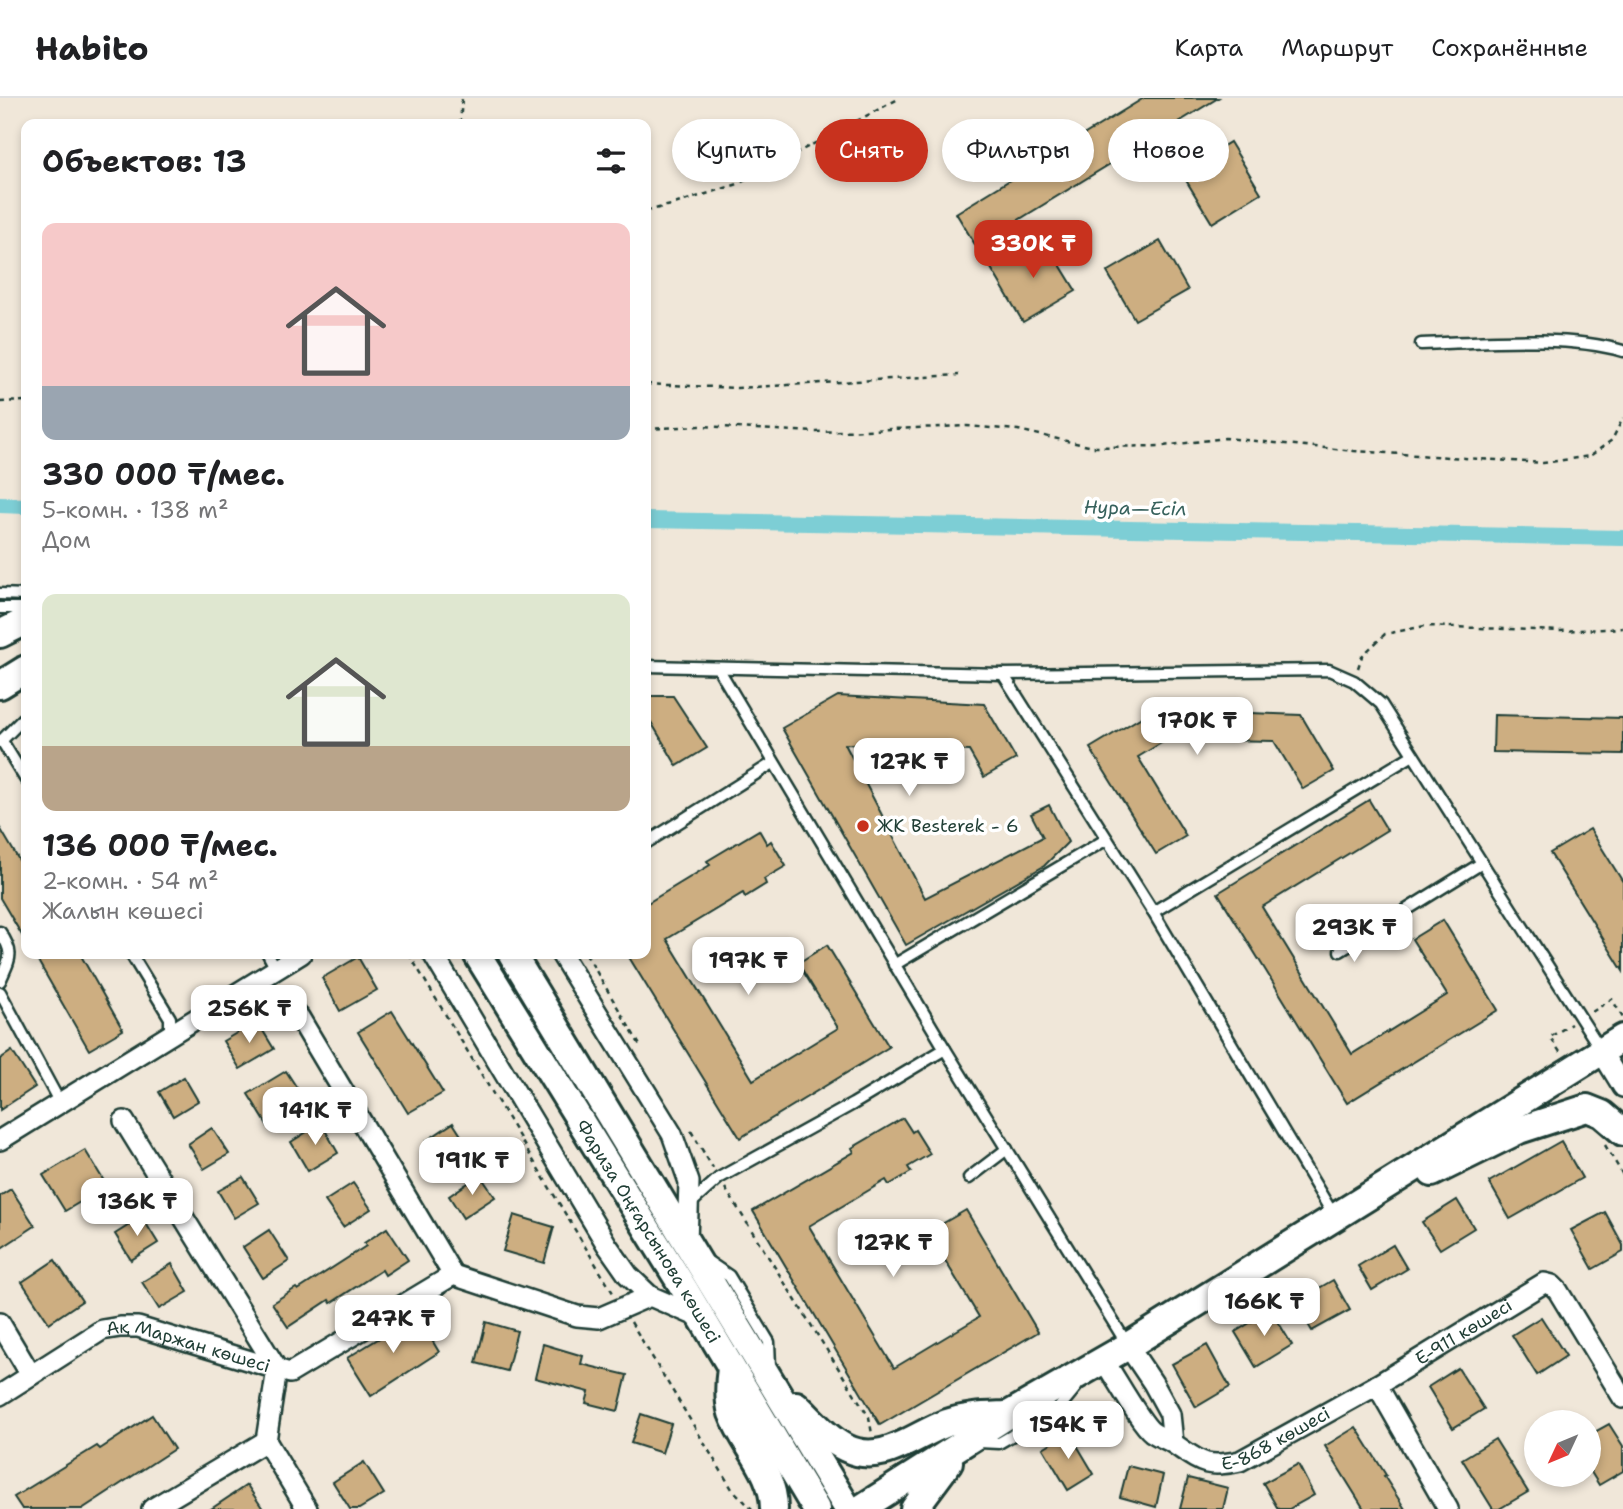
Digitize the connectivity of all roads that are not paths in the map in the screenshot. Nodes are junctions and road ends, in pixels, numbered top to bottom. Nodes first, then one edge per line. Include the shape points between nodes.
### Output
1 (1421, 344) dead end
2 (1623, 351) edge
3 (0, 594) edge
4 (21, 596) edge
5 (0, 608) edge
6 (21, 608) edge
7 (21, 624) edge
8 (0, 635) edge
9 (651, 666) edge
10 (718, 668) junction
11 (21, 672) edge
12 (1003, 674) junction
13 (0, 685) edge
14 (21, 721) edge
15 (1, 742) edge
16 (1413, 755) junction
17 (773, 763) junction
18 (21, 771) edge
19 (1107, 839) junction
20 (651, 840) edge
21 (1482, 863) junction
22 (1153, 912) junction
23 (0, 932) edge
24 (1340, 951) dead end
25 (134, 959) edge
26 (436, 959) edge
27 (480, 959) edge
28 (497, 959) edge
29 (515, 959) edge
30 (564, 959) edge
31 (272, 961) edge
32 (894, 965) junction
33 (0, 981) edge
34 (0, 992) edge
35 (544, 1009) junction
36 (299, 1017) dead end
37 (170, 1035) junction
38 (1612, 1044) edge
39 (945, 1049) junction
40 (555, 1077) junction
41 (1623, 1087) edge
42 (61, 1103) junction
43 (124, 1121) dead end
44 (1623, 1132) edge
45 (0, 1140) edge
46 (1007, 1149) junction
47 (969, 1178) dead end
48 (1393, 1180) junction
49 (689, 1204) junction
50 (1334, 1216) junction
51 (689, 1246) junction
52 (453, 1275) junction
53 (650, 1296) junction
54 (701, 1318) junction
55 (0, 1323) edge
56 (1128, 1346) junction
57 (1097, 1365) junction
58 (731, 1367) junction
59 (277, 1369) junction
60 (31, 1375) junction
61 (771, 1382) junction
62 (1377, 1385) junction
63 (0, 1395) edge
64 (1623, 1398) edge
65 (1008, 1415) junction
66 (266, 1441) junction
67 (966, 1443) junction
68 (1173, 1443) junction
69 (152, 1509) edge
70 (307, 1509) edge
71 (774, 1509) edge
72 (816, 1509) edge
73 (848, 1509) edge
74 (859, 1509) edge
75 (914, 1509) edge
76 (1448, 1509) edge

1 - 2 lane via 1544,341
3 - 4 lane
5 - 6 lane
7 - 8 street
9 - 10 lane
10 - 12 lane
10 - 17 lane
11 - 13 street
12 - 16 lane via 1329,670 1354,681 1381,704
12 - 19 lane
14 - 15 lane
15 - 18 lane
16 - 21 lane
16 - 22 lane
17 - 20 lane
17 - 32 lane
19 - 22 lane
19 - 32 lane
21 - 24 lane
21 - 38 lane
22 - 50 lane
23 - 33 lane via 11,956
25 - 37 lane via 170,1018
26 - 53 street via 607,1245
27 - 40 street, Фариза Оңғарсынова көшесі
28 - 35 street via 530,1010
29 - 35 street, Фариза Оңғарсынова көшесі
30 - 49 street via 672,1134 689,1182
31 - 37 street
32 - 39 lane
34 - 42 lane
35 - 51 street, Фариза Оңғарсынова көшесі
36 - 52 street
37 - 42 street
38 - 41 street
38 - 48 street
39 - 46 lane
39 - 49 lane via 719,1178
40 - 51 street via 565,1075 575,1082 650,1204
40 - 54 street, Фариза Оңғарсынова көшесі
42 - 45 street
43 - 59 street
44 - 48 street via 1587,1108 1519,1130 1423,1177
46 - 47 lane
46 - 56 lane
48 - 50 street
49 - 51 street
50 - 56 street
51 - 61 street, Фариза Оңғарсынова көшесі
52 - 53 street via 577,1316 599,1318
52 - 59 street, Ақ Маржан көшесі via 290,1373
53 - 54 street
54 - 58 street, Фариза Оңғарсынова көшесі
55 - 60 street
56 - 57 street
56 - 68 street via 1170,1414
57 - 65 street
57 - 67 lane via 1058,1409 999,1443
57 - 68 street, Е-868 көшесі via 1150,1431
58 - 71 street via 732,1412 767,1474
58 - 72 street, Фариза Оңғарсынова көшесі
59 - 60 street, Ақ Маржан көшесі via 120,1326 102,1330
59 - 66 street
60 - 63 street, Ақ Маржан көшесі
61 - 65 street via 844,1447 869,1454 881,1453 947,1423
61 - 73 street, Фариза Оңғарсынова көшесі
62 - 64 street, Е-911 көшесі via 1545,1283 1558,1291
62 - 68 street, Е-868 көшесі via 1240,1461 1205,1464
62 - 76 street
65 - 67 street
66 - 69 street
66 - 70 street
67 - 74 street
67 - 75 street

